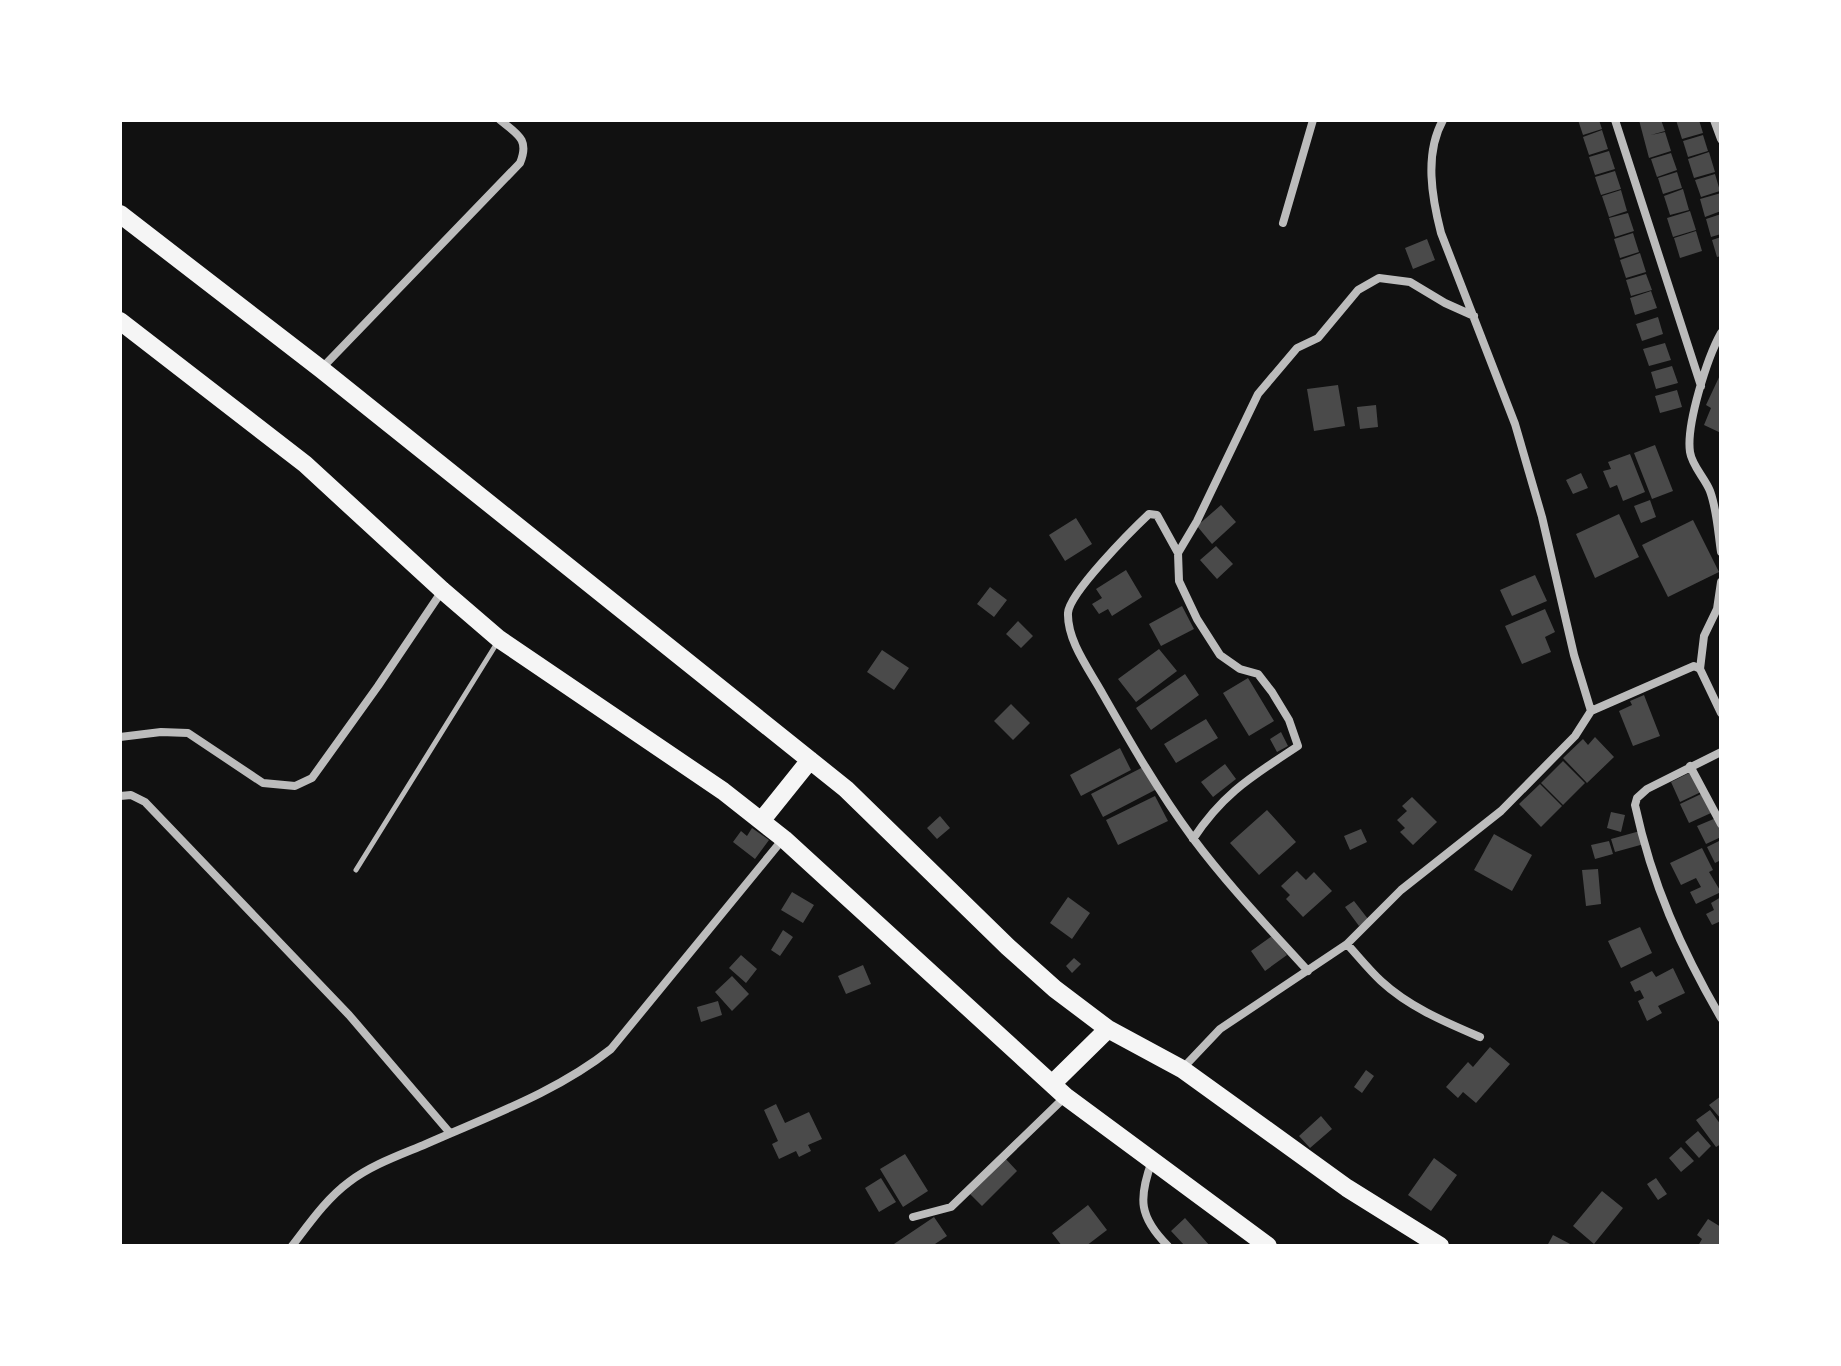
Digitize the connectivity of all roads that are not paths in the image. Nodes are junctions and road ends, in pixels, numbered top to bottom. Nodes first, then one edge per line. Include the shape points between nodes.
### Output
1 (500, 120) edge
2 (1313, 120) edge
3 (1443, 120) edge
4 (1615, 120) edge
5 (1714, 120) edge
6 (1721, 139) edge
7 (120, 214) edge
8 (1283, 223) dead end
9 (1474, 316) junction
10 (120, 321) edge
11 (1721, 333) edge
12 (321, 369) junction
13 (1701, 386) junction
14 (1721, 552) edge
15 (1178, 553) junction
16 (1721, 582) edge
17 (442, 590) junction
18 (499, 639) junction
19 (1700, 669) junction
20 (1591, 711) junction
21 (1721, 713) edge
22 (120, 737) edge
23 (1721, 752) edge
24 (810, 760) junction
25 (1690, 766) junction
26 (120, 796) edge
27 (761, 821) junction
28 (1721, 824) edge
29 (784, 839) junction
30 (1193, 839) junction
31 (356, 870) dead end
32 (1347, 944) junction
33 (1308, 971) junction
34 (1721, 1018) edge
35 (1108, 1029) junction
36 (1480, 1037) dead end
37 (1182, 1069) junction
38 (1059, 1090) junction
39 (450, 1133) junction
40 (1152, 1159) junction
41 (913, 1217) dead end
42 (297, 1244) edge
43 (1168, 1246) edge
44 (1268, 1246) edge
45 (1440, 1246) edge

1 - 12 street via 524,143 520,163
2 - 8 street
3 - 9 street via 1436,133 1433,201
4 - 13 street
5 - 6 street
7 - 12 highway
9 - 15 street via 1410,282 1379,278 1358,290 1318,338 1297,348 1258,394
9 - 20 street via 1515,424
10 - 17 highway via 305,464
11 - 13 street
12 - 24 highway
13 - 14 street via 1690,453 1710,491
15 - 30 street via 1179,581 1205,631 1220,655 1258,674 1289,720 1298,746 1250,776 1214,809
15 - 30 street via 1157,515 1149,514 1077,591 1068,611 1078,650
16 - 19 street
17 - 18 highway
17 - 22 street via 312,778 295,786 263,783 188,733
18 - 27 highway
18 - 31 lane
19 - 20 street via 1690,667
19 - 21 street
20 - 32 street via 1575,736 1501,811 1401,890
23 - 25 street
24 - 27 highway
24 - 35 highway via 1008,947
25 - 28 street
25 - 34 street via 1641,793 1635,805 1668,915
26 - 39 street via 145,802 349,1015
27 - 29 highway
29 - 38 highway
29 - 39 street via 611,1049 557,1085
30 - 33 street
32 - 33 street
32 - 36 street via 1406,1000
33 - 37 street via 1220,1029
35 - 37 highway
35 - 38 highway
37 - 45 highway via 1347,1188
38 - 40 highway
38 - 41 street via 951,1207
39 - 42 street via 350,1181
40 - 43 street via 1142,1199 1149,1224
40 - 44 highway

